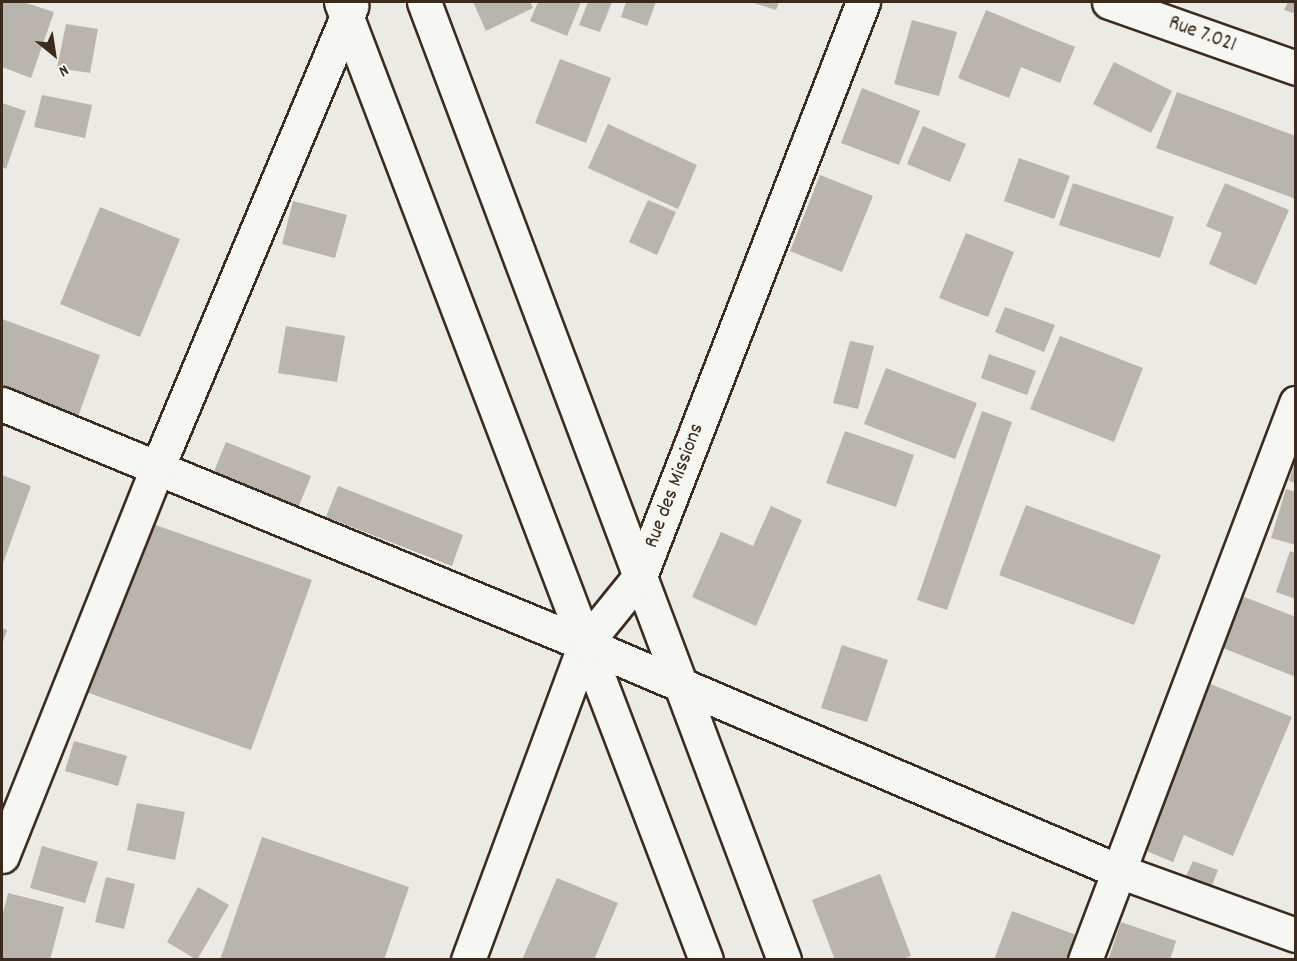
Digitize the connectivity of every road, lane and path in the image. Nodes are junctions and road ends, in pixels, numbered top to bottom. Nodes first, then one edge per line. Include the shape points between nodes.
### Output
1 (424, 2) edge
2 (863, 2) edge
3 (1110, 2) edge
4 (347, 7) edge
5 (1296, 68) edge
6 (1296, 403) edge
7 (2, 404) edge
8 (158, 466) junction
9 (640, 576) junction
10 (585, 644) junction
11 (682, 688) junction
12 (2, 856) edge
13 (1116, 870) junction
14 (1296, 935) edge
15 (468, 960) edge
16 (706, 960) edge
17 (784, 960) edge
18 (1085, 960) edge

1 - 9 street
2 - 9 street, Rue des Missions
3 - 5 street, Rue 7.021
4 - 8 street
4 - 10 street
6 - 13 street
7 - 8 street
8 - 10 street
8 - 12 street
9 - 10 street, Rue des Missions
9 - 11 street
10 - 11 street
10 - 15 street, Rue des Missions
10 - 16 street
11 - 13 street
11 - 17 street
13 - 14 street
13 - 18 street

